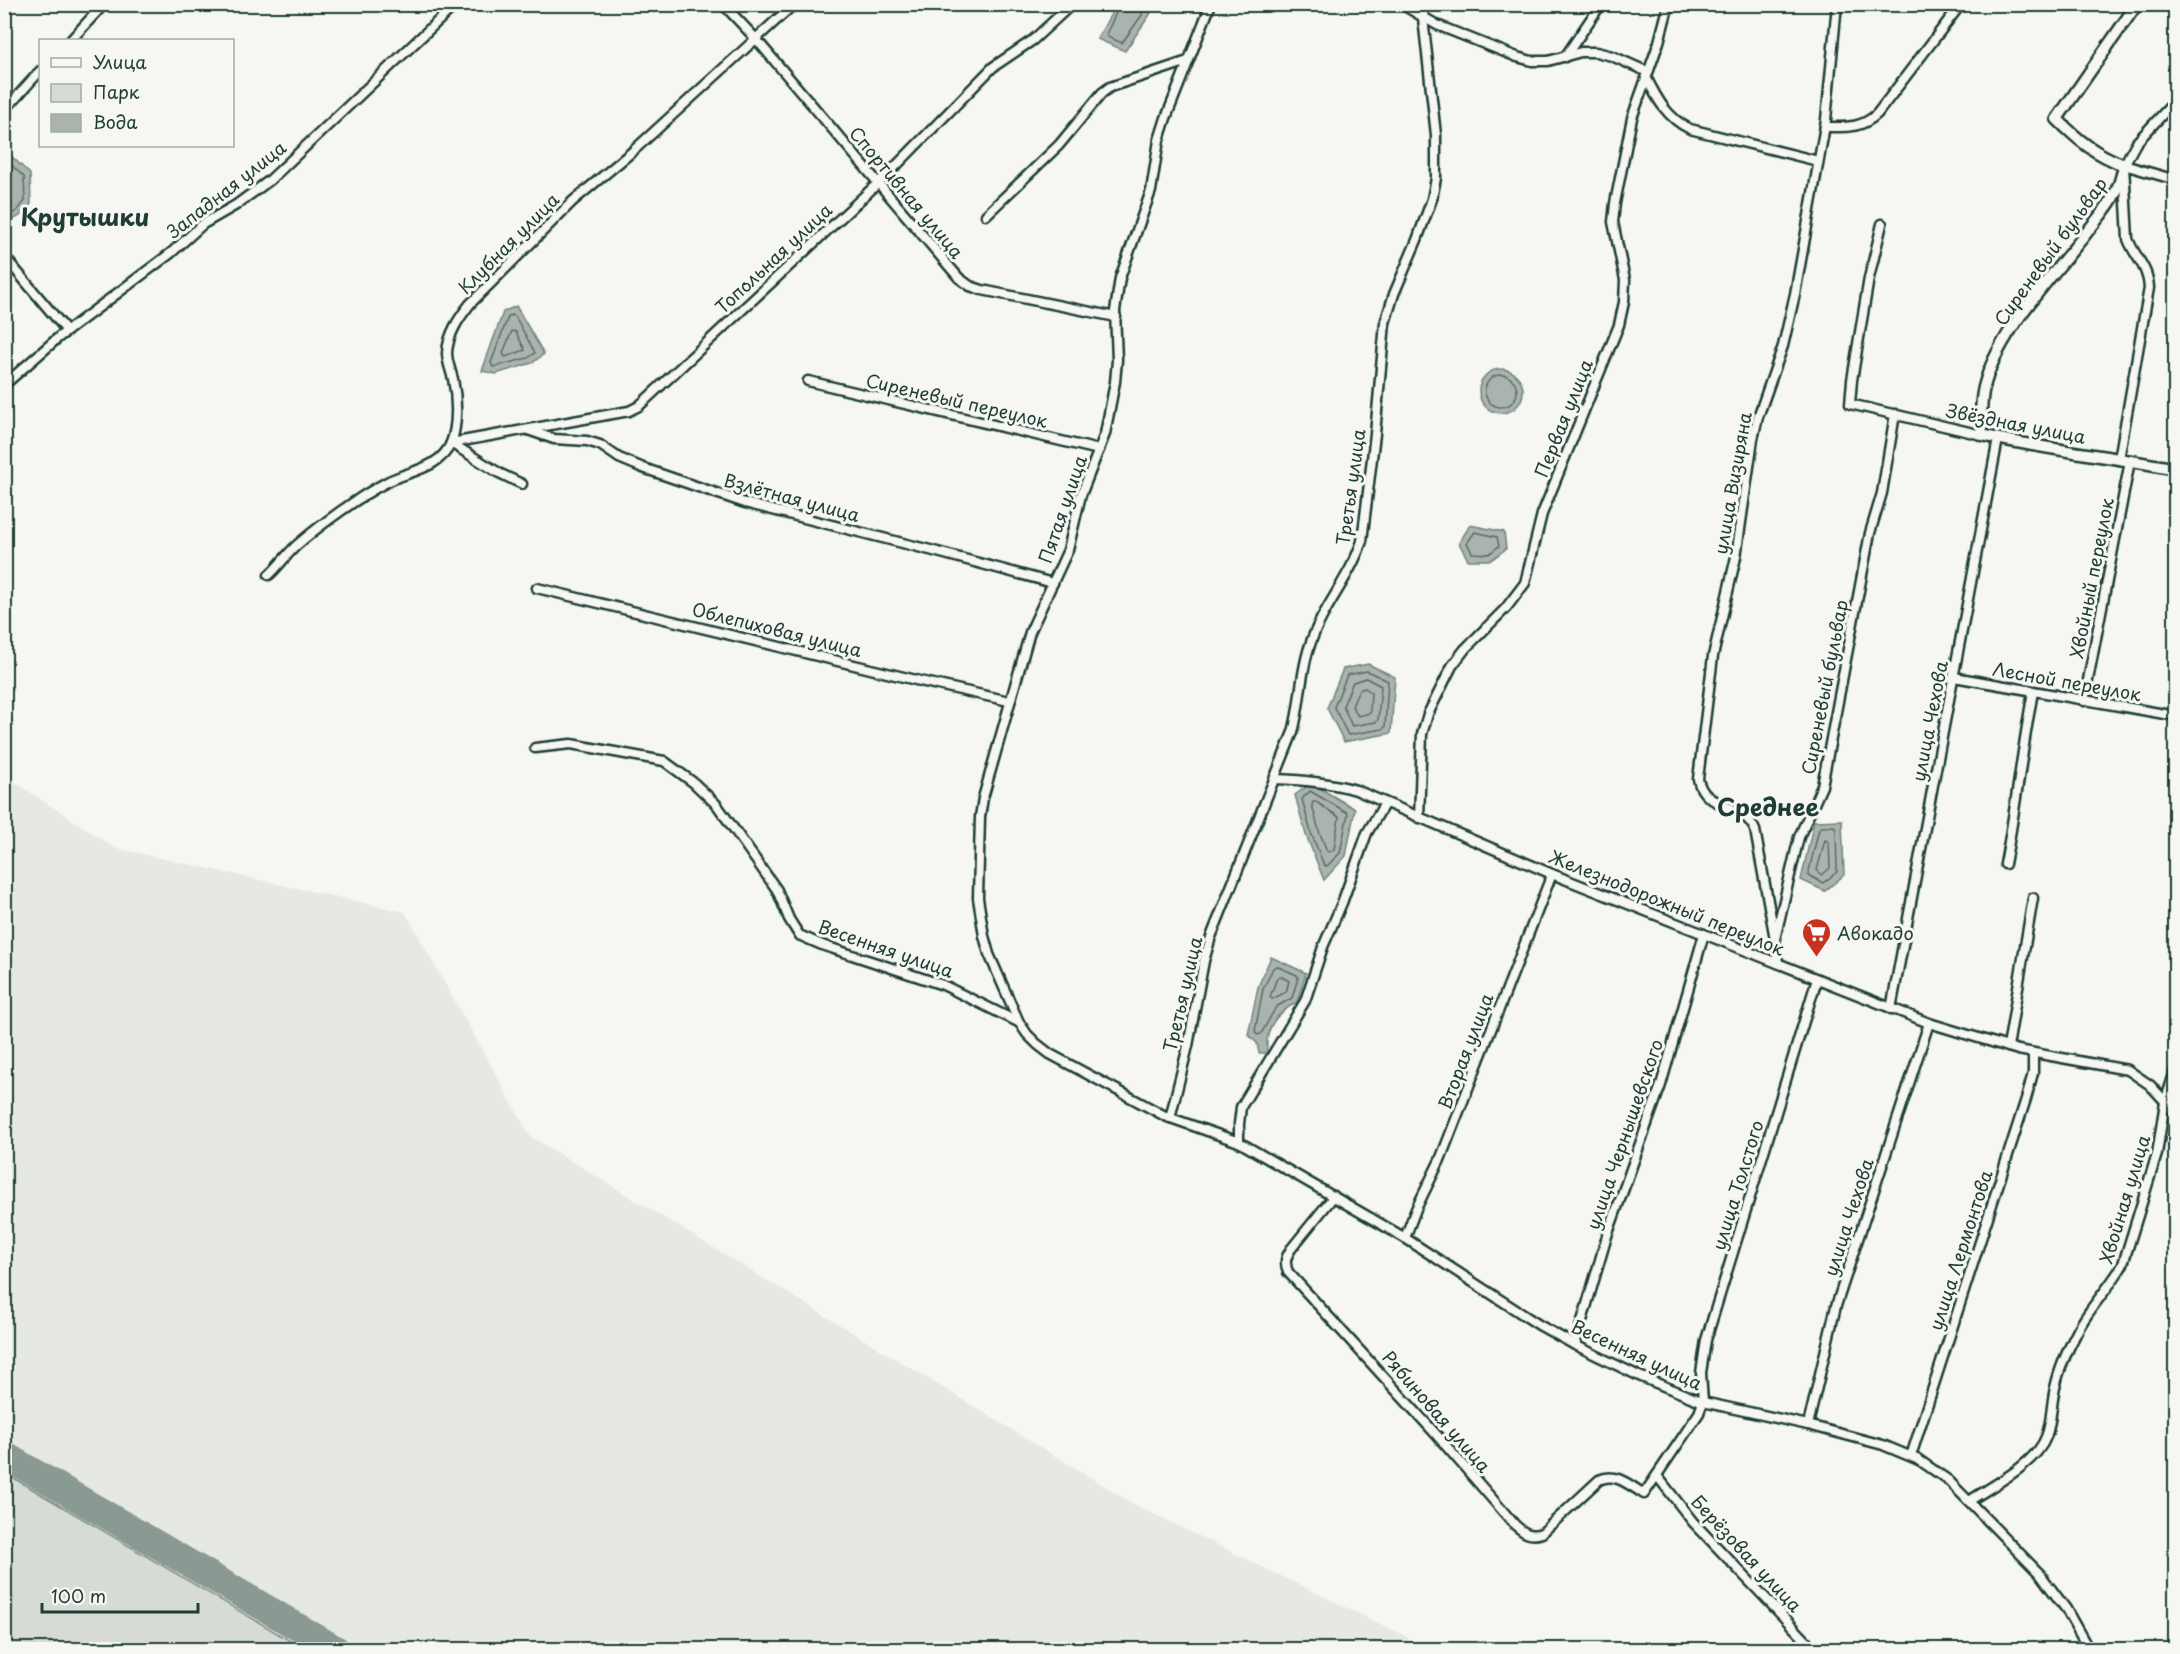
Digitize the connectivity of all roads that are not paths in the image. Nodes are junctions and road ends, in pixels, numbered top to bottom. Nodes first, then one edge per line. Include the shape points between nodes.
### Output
1 (104, 4) edge
2 (456, 4) edge
3 (723, 4) edge
4 (794, 4) edge
5 (1072, 4) edge
6 (1211, 4) edge
7 (1401, 4) edge
8 (1424, 4) edge
9 (1601, 4) edge
10 (1669, 4) edge
11 (1837, 4) edge
12 (1961, 4) edge
13 (2137, 4) edge
14 (1423, 18) junction
15 (72, 39) edge
16 (756, 39) junction
17 (1565, 57) junction
18 (1188, 61) junction
19 (39, 72) edge
20 (1647, 75) junction
21 (2175, 100) edge
22 (4, 111) edge
23 (1825, 127) junction
24 (1818, 161) junction
25 (2124, 165) junction
26 (2175, 180) edge
27 (878, 183) junction
28 (986, 215) dead end
29 (1882, 224) dead end
30 (4, 256) edge
31 (1116, 317) junction
32 (67, 331) junction
33 (808, 381) dead end
34 (4, 385) edge
35 (1895, 414) junction
36 (528, 430) junction
37 (1982, 435) junction
38 (1998, 439) junction
39 (450, 443) junction
40 (1100, 450) junction
41 (2124, 460) junction
42 (2175, 470) edge
43 (522, 484) dead end
44 (269, 575) dead end
45 (1053, 583) junction
46 (537, 588) dead end
47 (1954, 677) junction
48 (2033, 692) junction
49 (1010, 701) junction
50 (2084, 702) junction
51 (2175, 716) edge
52 (535, 748) dead end
53 (1274, 779) junction
54 (1385, 802) junction
55 (1419, 818) junction
56 (2005, 864) dead end
57 (1552, 874) junction
58 (2033, 898) dead end
59 (1704, 934) junction
60 (1775, 939) junction
61 (1778, 963) junction
62 (1817, 979) junction
63 (1891, 1009) junction
64 (1019, 1022) junction
65 (1929, 1023) junction
66 (2008, 1047) junction
67 (2033, 1053) junction
68 (2175, 1068) edge
69 (2165, 1102) junction
70 (2175, 1113) edge
71 (1170, 1118) junction
72 (1239, 1142) junction
73 (1334, 1196) junction
74 (1405, 1238) junction
75 (1575, 1345) junction
76 (1703, 1402) junction
77 (1808, 1425) junction
78 (1911, 1456) junction
79 (1658, 1477) junction
80 (1969, 1501) junction
81 (1815, 1650) edge
82 (2089, 1650) edge

1 - 15 street
2 - 32 street, Западная улица via 270,180 203,224 171,253
3 - 16 street, Спортивная улица
4 - 16 street, Клубная улица
5 - 27 street, Топольная улица via 1033,40 993,67
6 - 18 street, Пятая улица
7 - 14 street
8 - 14 street, Третья улица
9 - 17 street
10 - 20 street, Первая улица
11 - 23 street, улица Визиряна
12 - 23 street via 1877,114 1861,125
13 - 25 street via 2057,119 2097,153
14 - 17 street via 1517,57 1548,61
14 - 53 street, Третья улица via 1436,135 1436,178 1385,323 1362,541 1309,647 1298,715
16 - 27 street, Спортивная улица
16 - 39 street, Клубная улица via 555,217 459,318 447,355 455,393
17 - 20 street via 1596,52
18 - 28 street via 1102,93 1059,145
18 - 31 street, Пятая улица via 1159,140 1151,191 1120,278
19 - 22 street
20 - 24 street via 1663,108 1678,123
20 - 55 street, Первая улица via 1624,148 1615,203 1613,222 1625,280 1619,325 1542,514 1525,583 1452,666 1428,714 1422,734
21 - 25 street, Сиреневый бульвар via 2136,143
23 - 24 street, улица Визиряна
24 - 60 street, улица Визиряна via 1791,320 1753,439 1736,557 1713,657 1698,779 1706,796 1751,821
25 - 26 street
25 - 37 street, Сиреневый бульвар via 2117,192 2031,302 1996,356 1982,396
25 - 41 street, Хвойный переулок via 2128,239 2145,266 2149,288
27 - 31 street, Спортивная улица via 948,266 970,286
27 - 36 street, Топольная улица via 639,406
29 - 35 street, Звёздная улица via 1869,278 1850,404
30 - 32 street
31 - 40 street, Пятая улица via 1115,382
32 - 34 street, Западная улица
33 - 40 street, Сиреневый переулок
35 - 37 street, Звёздная улица
35 - 60 street, Сиреневый бульвар via 1822,786 1799,837
36 - 39 street, Топольная улица
36 - 45 street, Взлётная улица via 554,439 600,445 643,468 745,504
37 - 38 street, Звёздная улица
38 - 41 street, Звёздная улица
38 - 47 street, улица Чехова
39 - 43 street
39 - 44 street via 435,461 377,487 312,533
40 - 45 street, Пятая улица via 1081,495 1068,550
41 - 42 street, Звёздная улица
41 - 50 street, Хвойный переулок
45 - 49 street, Пятая улица via 1030,632
46 - 49 street, Облепиховая улица
47 - 48 street, Лесной переулок
47 - 63 street, улица Чехова
48 - 50 street, Лесной переулок
48 - 56 street
49 - 64 street, Пятая улица via 982,798 978,898 989,954
50 - 51 street, Лесной переулок
52 - 64 street, Весенняя улица via 571,744 664,762 717,805 777,890 799,934 963,993
53 - 54 street, Железнодорожный переулок via 1338,784
53 - 71 street, Третья улица via 1211,936
54 - 55 street, Железнодорожный переулок
54 - 72 street via 1367,833 1305,1001 1241,1107
55 - 57 street, Железнодорожный переулок
57 - 59 street, Железнодорожный переулок
57 - 74 street, Вторая улица via 1448,1140
58 - 66 street
59 - 61 street, Железнодорожный переулок
59 - 75 street, улица Чернышевского via 1660,1085 1607,1236
60 - 61 street, Сиреневый бульвар
61 - 62 street, Железнодорожный переулок
62 - 63 street, Железнодорожный переулок
62 - 76 street, улица Толстого via 1706,1340 1701,1373
63 - 65 street, Железнодорожный переулок
64 - 71 street, Весенняя улица via 1026,1034 1050,1054
65 - 66 street, Железнодорожный переулок
65 - 77 street, улица Чехова via 1836,1306
66 - 67 street, Железнодорожный переулок
67 - 69 street, Железнодорожный переулок via 2128,1070 2150,1085
67 - 78 street, улица Лермонтова via 2026,1100
68 - 69 street, Хвойная улица
69 - 70 street, Железнодорожный переулок
69 - 80 street, Хвойная улица via 2157,1154 2123,1264 2077,1331 2055,1387 2046,1439 2019,1468
71 - 72 street, Весенняя улица
72 - 73 street, Весенняя улица
73 - 74 street, Весенняя улица
73 - 79 street, Рябиновая улица via 1286,1256 1288,1272 1515,1525 1528,1535 1542,1533 1606,1477 1620,1479 1644,1494
74 - 75 street, Весенняя улица
75 - 76 street, Весенняя улица
76 - 77 street, Весенняя улица
76 - 79 street
77 - 78 street, Весенняя улица
78 - 80 street, Весенняя улица via 1935,1470
79 - 81 street, Берёзовая улица via 1693,1522
80 - 82 street, Весенняя улица via 2052,1588

